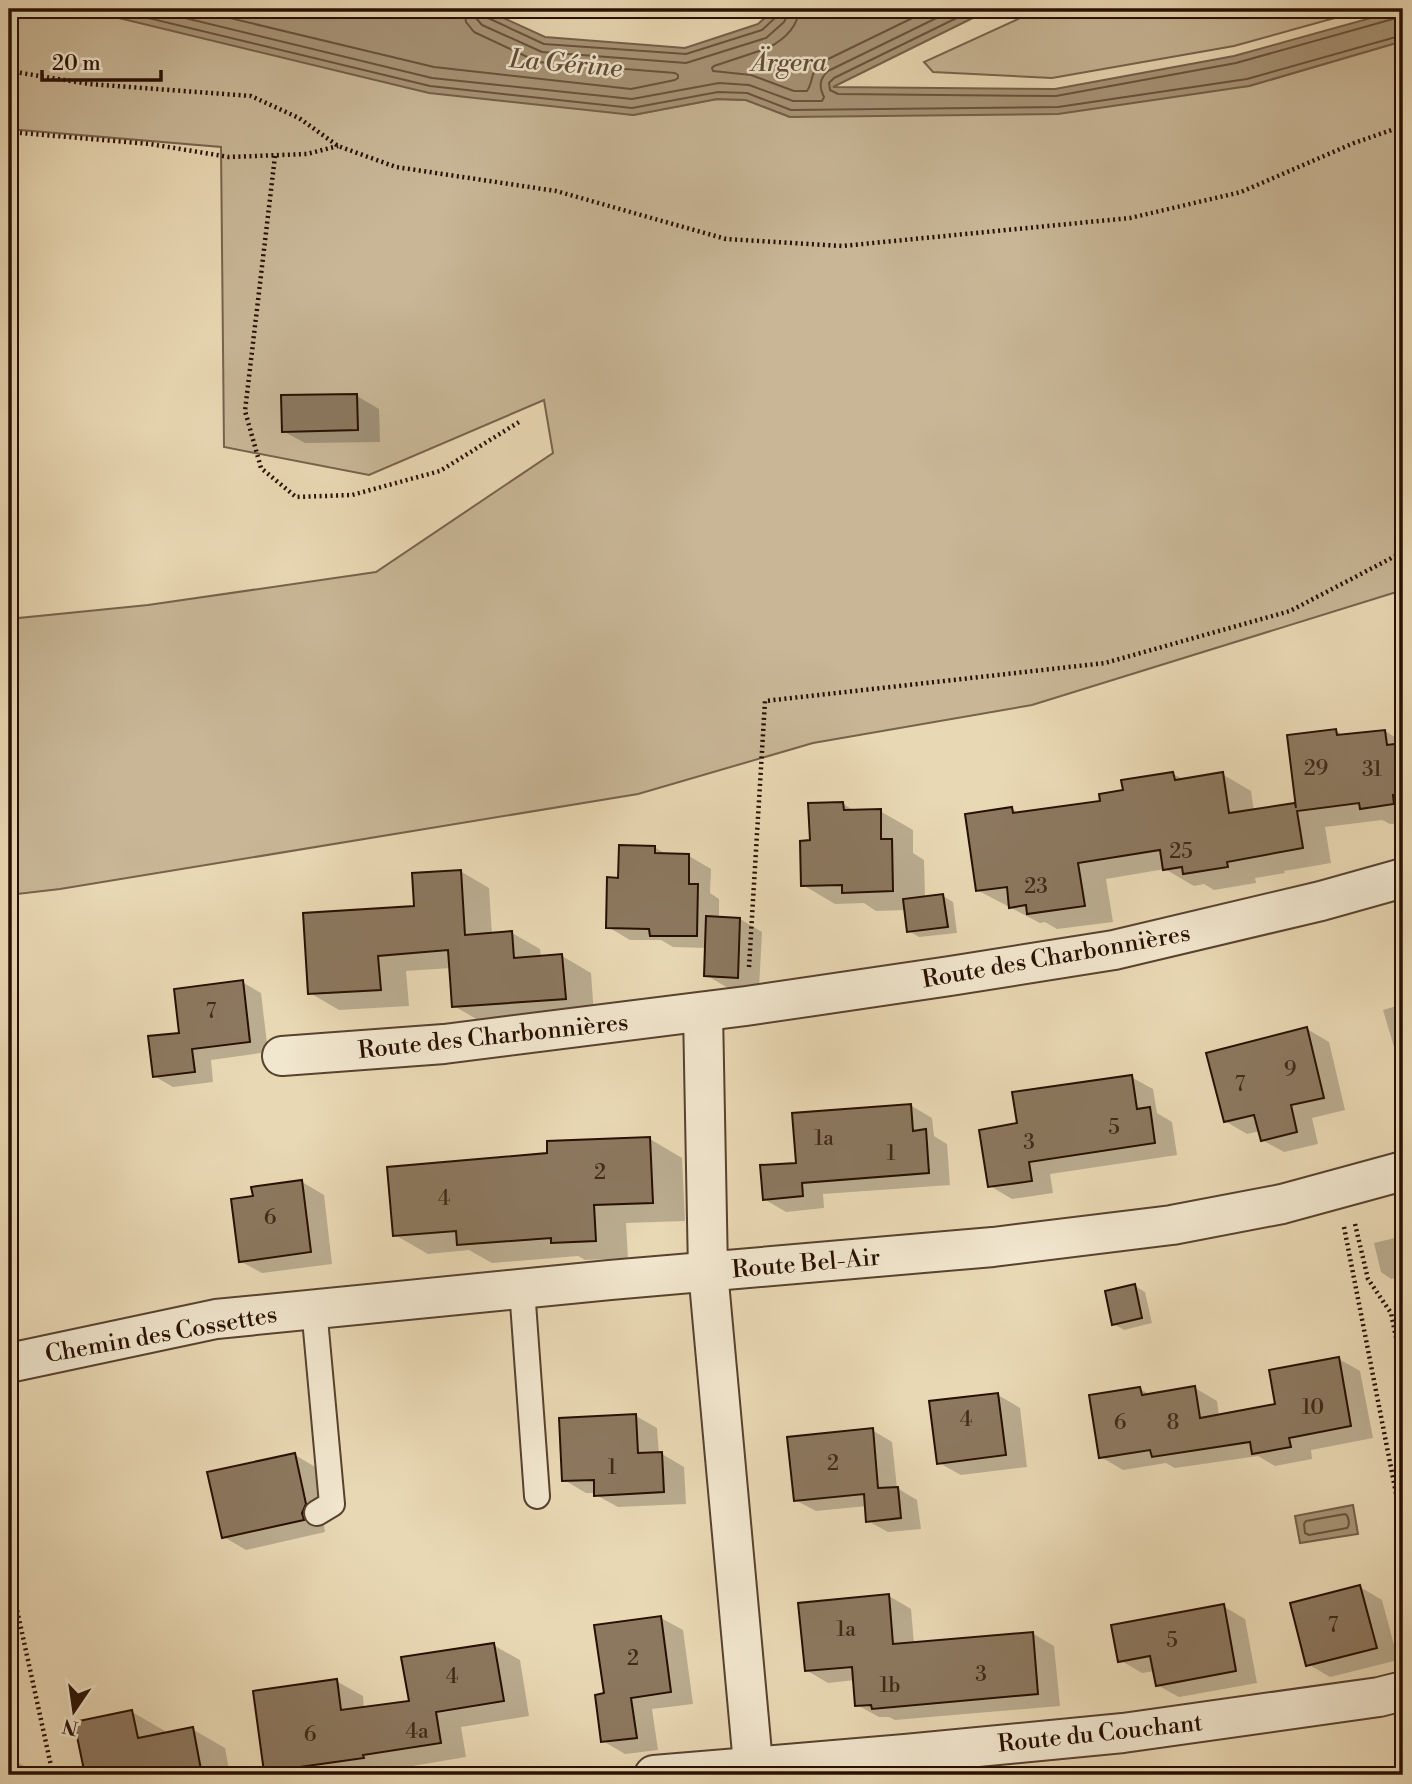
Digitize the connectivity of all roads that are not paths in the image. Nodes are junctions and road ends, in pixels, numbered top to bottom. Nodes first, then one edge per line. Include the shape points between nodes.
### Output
1 (1403, 878) edge
2 (704, 1012) junction
3 (282, 1056) dead end
4 (1403, 1171) edge
5 (708, 1271) junction
6 (522, 1289) junction
7 (314, 1308) junction
8 (9, 1363) edge
9 (537, 1496) dead end
10 (317, 1513) dead end
11 (1403, 1691) edge
12 (753, 1771) edge
13 (654, 1775) edge

1 - 2 street, Route des Charbonnières via 1114,950
2 - 3 street, Route des Charbonnières via 444,1044
2 - 5 street
4 - 5 street, Route Bel-Air via 1345,1205 1282,1204 1172,1225 993,1247
5 - 6 street, Chemin des Cossettes
5 - 12 street, Route Bel-Air
6 - 7 street, Chemin des Cossettes
6 - 9 lane
7 - 8 street, Chemin des Cossettes via 216,1319
7 - 10 lane, Chemin des Cossettes via 331,1504
11 - 12 street, Route du Couchant via 1123,1733
12 - 13 street, Route du Couchant

